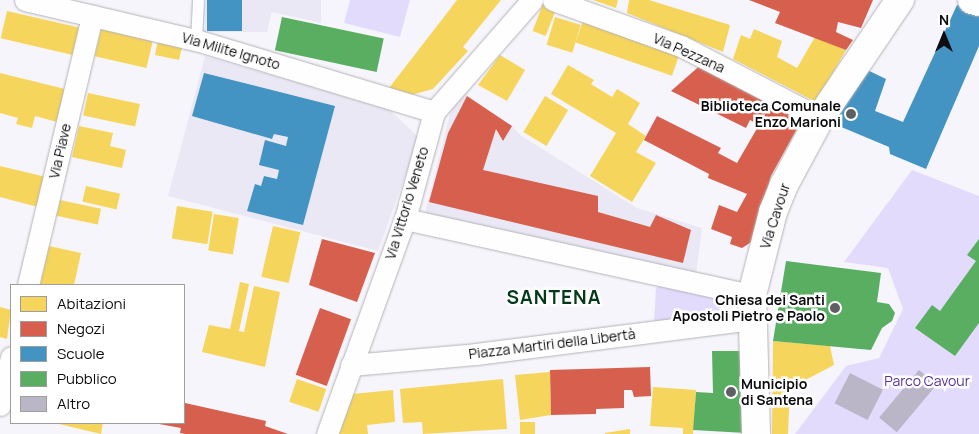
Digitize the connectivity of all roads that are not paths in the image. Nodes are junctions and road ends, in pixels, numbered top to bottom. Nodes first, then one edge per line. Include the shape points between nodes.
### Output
1 (25, 0) edge
2 (198, 0) edge
3 (532, 0) edge
4 (553, 0) edge
5 (900, 0) edge
6 (972, 0) edge
7 (979, 2) edge
8 (92, 16) junction
9 (196, 40) junction
10 (434, 112) junction
11 (820, 118) junction
12 (405, 219) junction
13 (28, 284) edge
14 (752, 307) junction
15 (10, 361) edge
16 (351, 365) junction
17 (0, 405) edge
18 (327, 434) edge
19 (756, 434) edge

1 - 8 street, Via Milite Ignoto
2 - 9 lane
3 - 10 street, Via Vittorio Veneto
4 - 11 street, Via Pezzana via 681,46
5 - 11 street, Via Cavour
6 - 7 street
8 - 9 street, Via Milite Ignoto
8 - 13 street, Via Piave
9 - 10 street, Via Milite Ignoto
10 - 12 street, Via Vittorio Veneto
11 - 14 street, Via Cavour via 784,185
12 - 14 street
12 - 16 street, Via Vittorio Veneto
14 - 16 street, Piazza Martiri della Libertà via 476,354
14 - 19 street, Via Cavour
15 - 17 street
16 - 18 street, Via Vittorio Veneto

